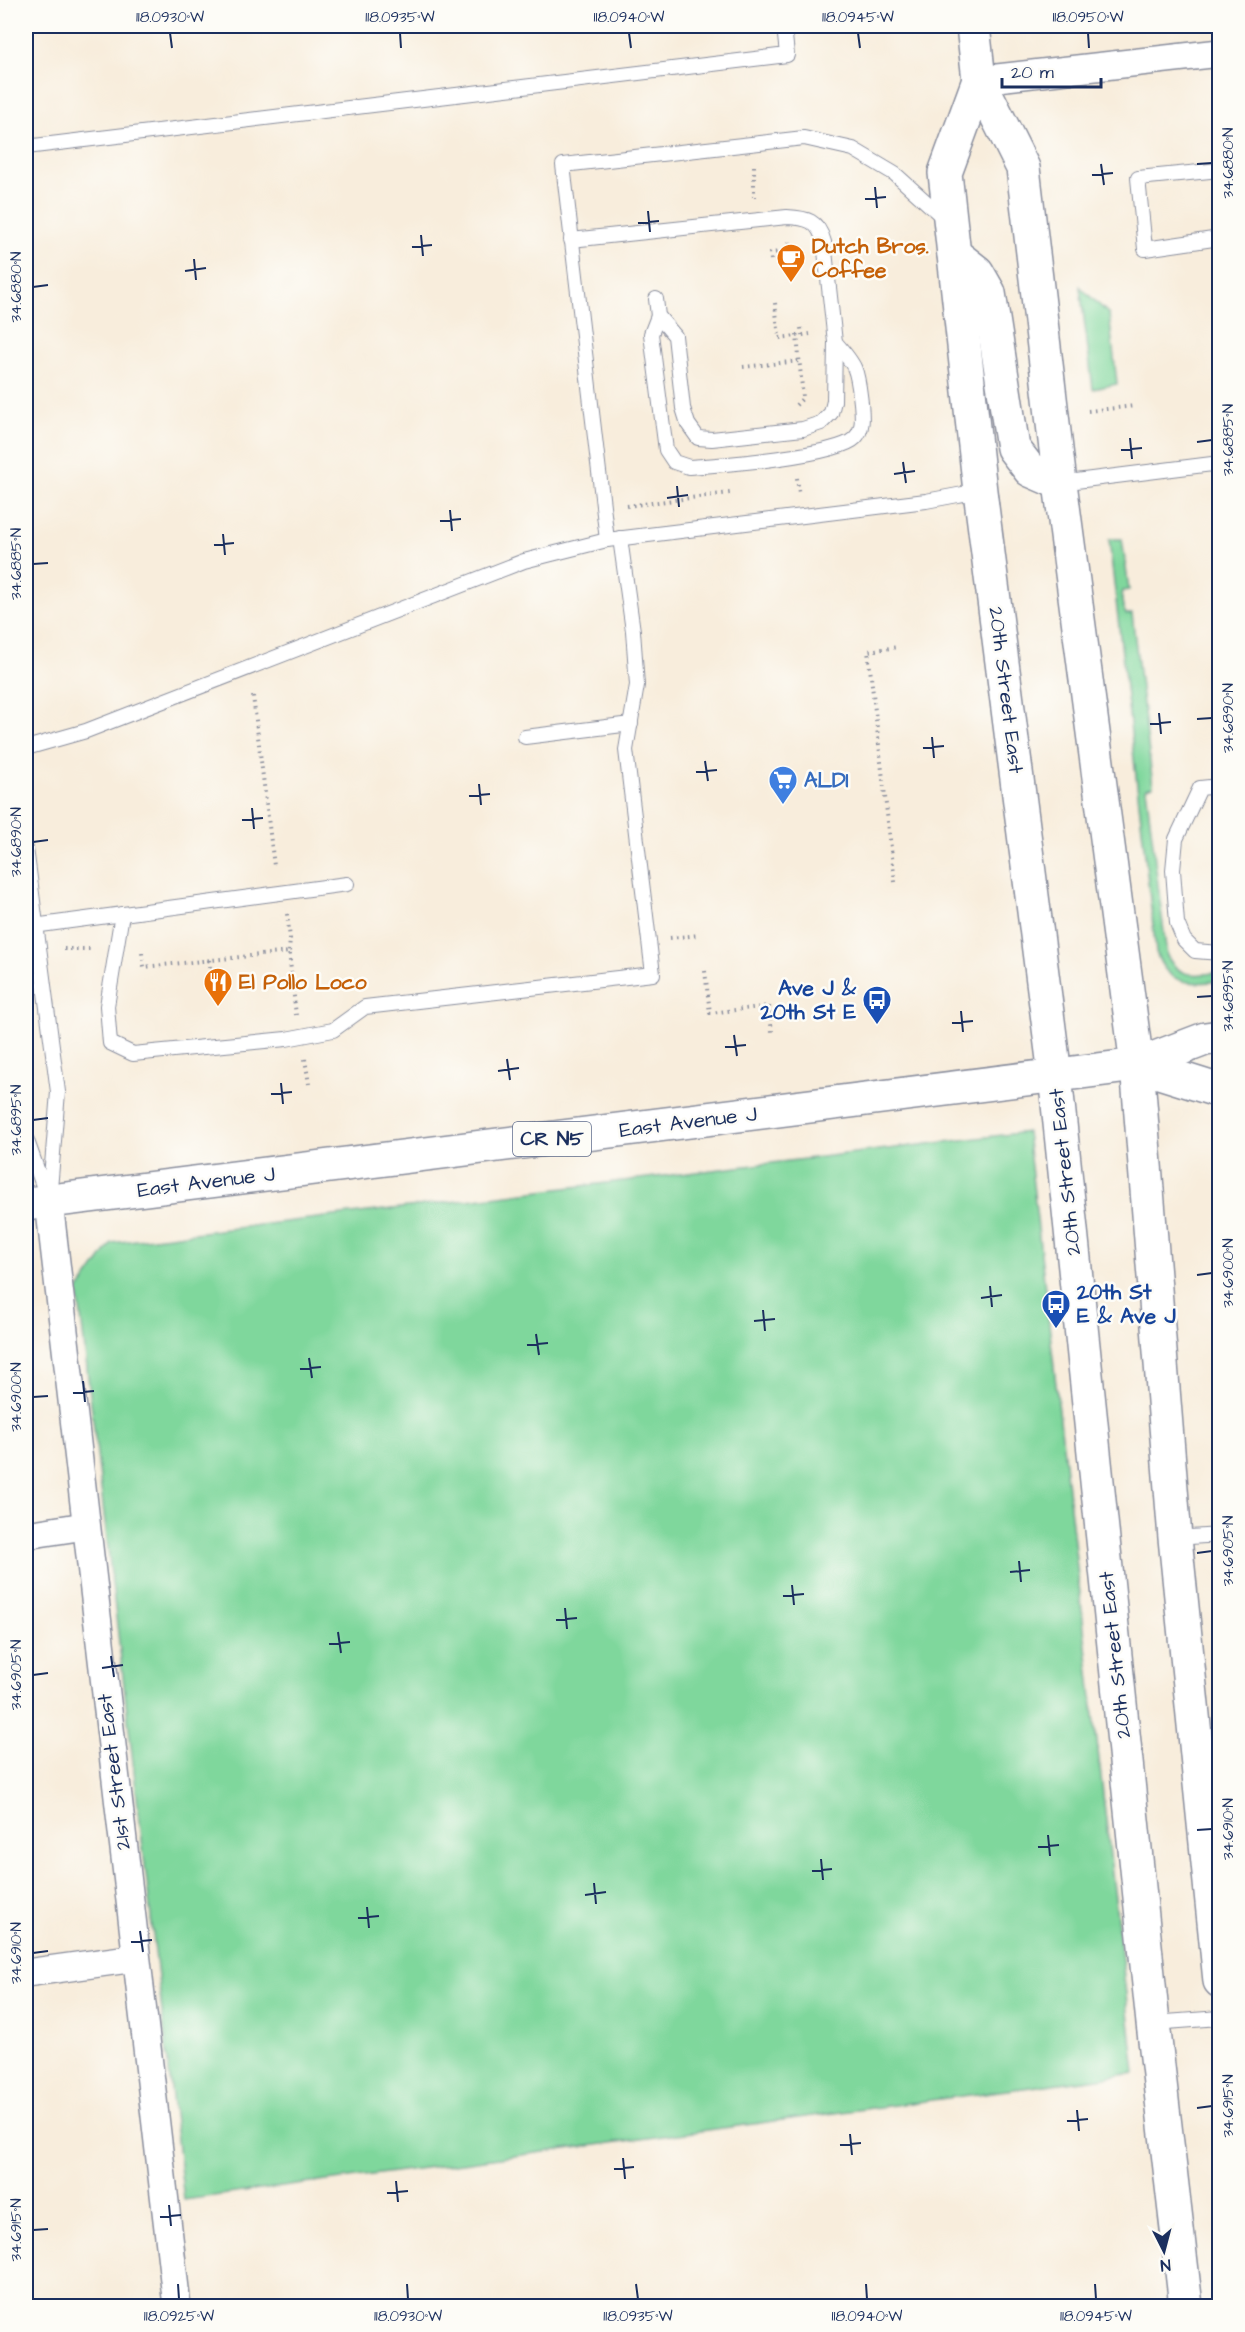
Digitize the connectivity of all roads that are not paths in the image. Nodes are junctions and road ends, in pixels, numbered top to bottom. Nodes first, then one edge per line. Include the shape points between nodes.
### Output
1 (784, 26) edge
2 (973, 26) edge
3 (1220, 53) edge
4 (979, 80) junction
5 (26, 147) edge
6 (1220, 170) edge
7 (1220, 238) edge
8 (953, 239) junction
9 (571, 240) junction
10 (656, 299) dead end
11 (658, 316) junction
12 (835, 342) junction
13 (1220, 463) edge
14 (1060, 483) junction
15 (980, 491) junction
16 (613, 539) junction
17 (630, 724) junction
18 (525, 737) dead end
19 (26, 748) edge
20 (1220, 786) edge
21 (26, 849) edge
22 (347, 884) dead end
23 (123, 914) junction
24 (31, 927) edge
25 (1220, 953) edge
26 (1220, 1037) edge
27 (1137, 1065) junction
28 (1055, 1075) junction
29 (1220, 1091) edge
30 (26, 1138) edge
31 (37, 1203) edge
32 (86, 1526) junction
33 (26, 1535) edge
34 (1220, 1535) edge
35 (1175, 1538) junction
36 (136, 1958) junction
37 (26, 1973) edge
38 (1220, 1981) edge
39 (1220, 2018) edge
40 (1153, 2023) junction
41 (177, 2307) edge
42 (1186, 2307) edge

1 - 5 lane via 787,55
2 - 4 main road, 20th Street East
3 - 4 street
4 - 8 main road, 20th Street East via 945,173
4 - 14 main road, 20th Street East via 1023,168
6 - 7 lane via 1138,178 1145,249
8 - 9 lane via 895,174 853,149 804,138 563,165
8 - 14 main road via 989,293 1012,448 1030,470
8 - 15 main road, 20th Street East
9 - 12 lane via 808,218 821,231 824,242
9 - 16 lane
10 - 11 lane
11 - 12 lane via 675,336 683,408 698,438 803,429 821,423 831,412 834,401
11 - 12 lane via 651,334 666,450 674,462 689,467 818,452 854,440 860,432 862,417 859,382 853,362
13 - 14 lane
14 - 27 main road, 20th Street East
15 - 16 lane
15 - 28 main road, 20th Street East
16 - 17 lane via 633,631 637,685
16 - 19 lane via 524,561 86,731
17 - 18 lane
17 - 23 lane via 626,750 653,974 365,1007 333,1030 286,1039 133,1053 110,1043 107,1006
20 - 25 lane via 1200,788 1176,839 1173,870 1177,923 1184,940 1195,951
21 - 24 lane
22 - 23 lane
23 - 24 lane
24 - 31 lane via 58,1092
26 - 27 main road, East Avenue J / CR N5
27 - 28 main road, East Avenue J / CR N5
27 - 29 main road, East Avenue J / CR N5
27 - 35 main road, 20th Street East
28 - 31 main road, East Avenue J / CR N5
28 - 40 main road, 20th Street East
30 - 31 lane
31 - 32 street, 21st Street East
32 - 33 street
32 - 36 street, 21st Street East
34 - 35 lane
35 - 38 main road, 20th Street East
36 - 37 street
36 - 41 street, 21st Street East
39 - 40 lane
40 - 42 main road, 20th Street East

